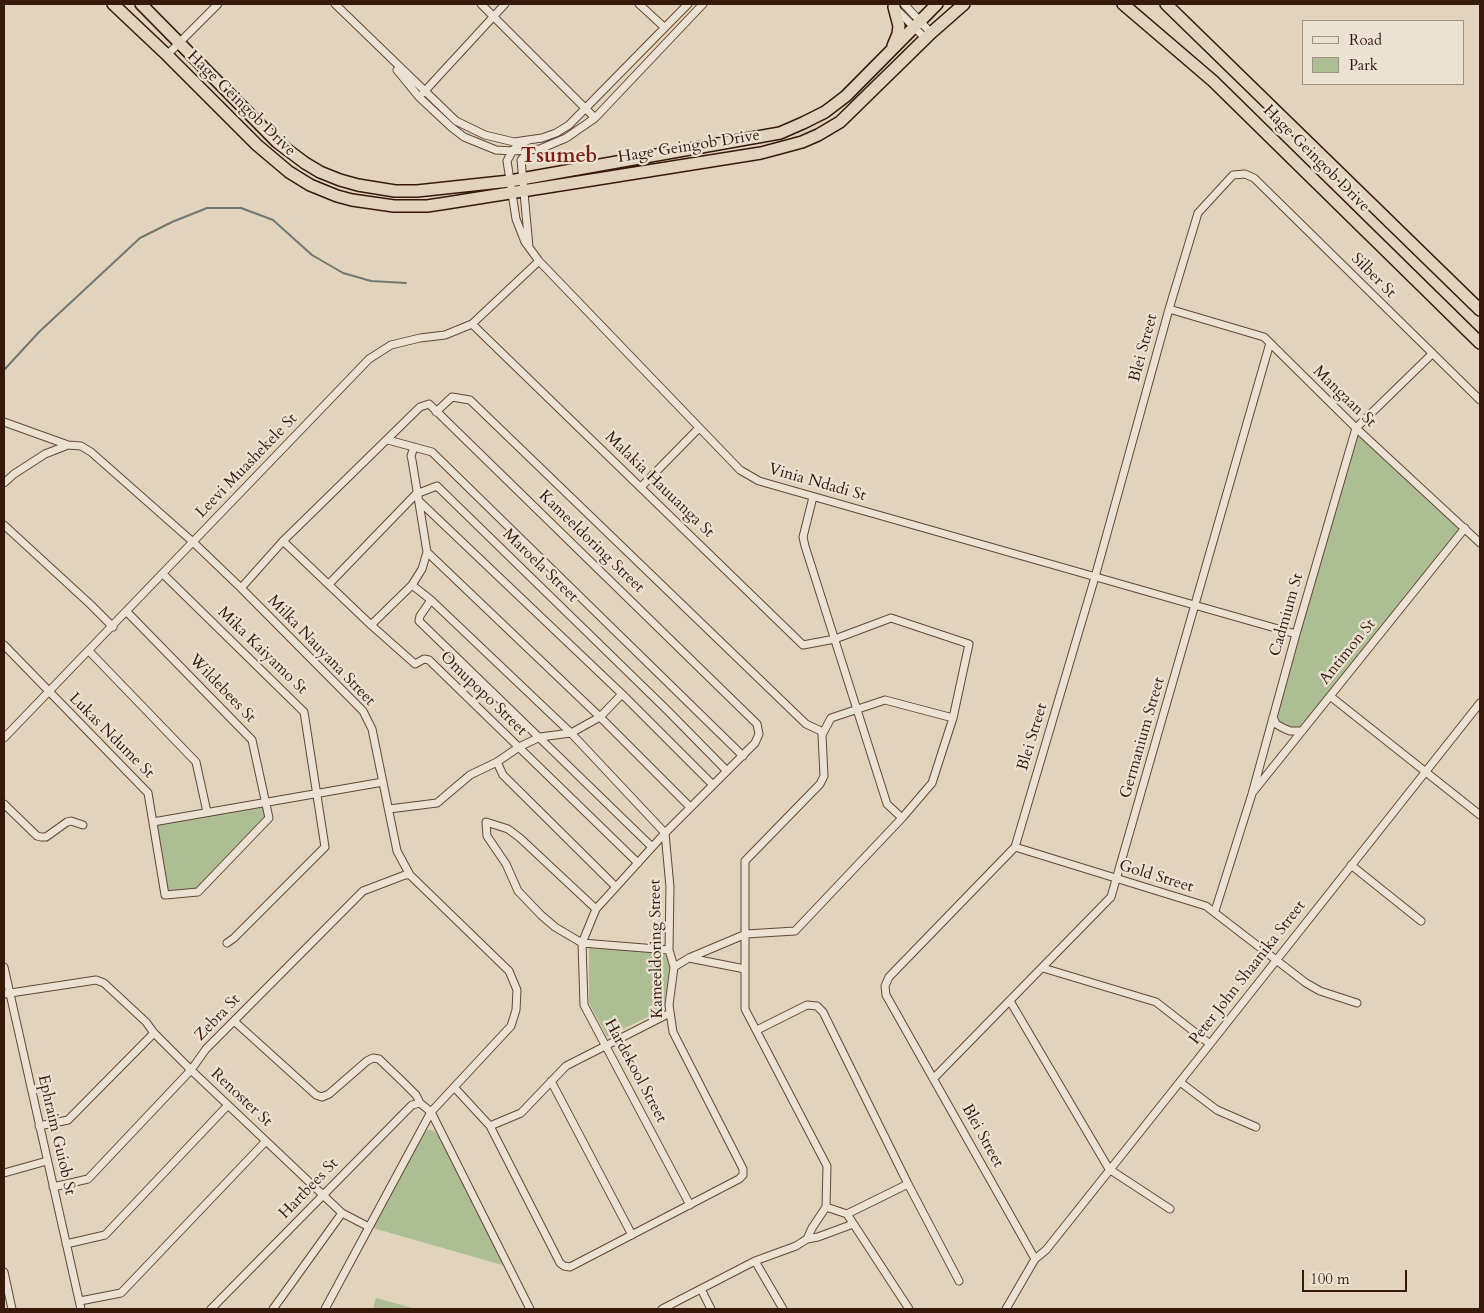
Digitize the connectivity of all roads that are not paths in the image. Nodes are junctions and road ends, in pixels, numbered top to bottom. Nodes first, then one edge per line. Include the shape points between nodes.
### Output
1 (113, 4) edge
2 (140, 4) edge
3 (218, 4) edge
4 (335, 4) edge
5 (481, 4) edge
6 (505, 4) edge
7 (639, 4) edge
8 (688, 4) edge
9 (703, 4) edge
10 (937, 4) edge
11 (964, 4) edge
12 (1123, 4) edge
13 (1166, 4) edge
14 (896, 5) edge
15 (494, 16) junction
16 (918, 24) junction
17 (664, 27) junction
18 (928, 36) junction
19 (179, 43) junction
20 (890, 52) junction
21 (167, 55) junction
22 (422, 94) junction
23 (586, 108) junction
24 (595, 118) junction
25 (515, 148) junction
26 (496, 150) junction
27 (529, 151) junction
28 (521, 160) junction
29 (508, 161) junction
30 (1245, 174) joint
31 (524, 178) junction
32 (511, 187) junction
33 (525, 190) junction
34 (530, 249) junction
35 (539, 261) junction
36 (1169, 309) junction
37 (1480, 310) edge
38 (472, 324) junction
39 (1270, 343) junction
40 (1480, 343) edge
41 (1432, 354) junction
42 (1480, 400) edge
43 (436, 412) junction
44 (4, 422) edge
45 (698, 428) junction
46 (1356, 428) junction
47 (388, 440) junction
48 (68, 445) junction
49 (414, 447) junction
50 (4, 483) edge
51 (641, 487) junction
52 (813, 496) junction
53 (418, 498) junction
54 (4, 526) edge
55 (1465, 528) junction
56 (193, 542) junction
57 (283, 542) junction
58 (1480, 543) edge
59 (427, 552) junction
60 (163, 574) junction
61 (1095, 577) junction
62 (329, 584) junction
63 (412, 585) junction
64 (241, 588) junction
65 (431, 600) junction
66 (1195, 606) junction
67 (127, 612) junction
68 (371, 625) junction
69 (113, 627) junction
70 (1296, 634) junction
71 (835, 639) junction
72 (4, 645) edge
73 (89, 652) junction
74 (49, 692) junction
75 (622, 694) junction
76 (1330, 696) junction
77 (1480, 703) edge
78 (857, 709) junction
79 (600, 717) junction
80 (1273, 717) junction
81 (953, 718) junction
82 (1302, 731) junction
83 (823, 732) junction
84 (571, 733) junction
85 (540, 737) junction
86 (4, 738) edge
87 (519, 747) junction
88 (743, 756) junction
89 (497, 762) junction
90 (727, 771) junction
91 (1425, 772) junction
92 (383, 782) junction
93 (713, 785) junction
94 (316, 793) junction
95 (1252, 794) junction
96 (266, 802) junction
97 (4, 804) edge
98 (690, 807) junction
99 (389, 809) junction
100 (207, 812) junction
101 (1480, 815) edge
102 (902, 818) junction
103 (153, 822) junction
104 (82, 825) dead end
105 (665, 833) junction
106 (1015, 847) junction
107 (652, 848) junction
108 (638, 863) junction
109 (1351, 865) junction
110 (410, 875) junction
111 (1116, 879) junction
112 (615, 886) junction
113 (167, 895) joint
114 (596, 909) junction
115 (1215, 911) junction
116 (1421, 921) dead end
117 (746, 934) junction
118 (227, 943) dead end
119 (582, 943) junction
120 (669, 950) junction
121 (689, 958) junction
122 (1276, 960) junction
123 (4, 967) edge
124 (674, 967) junction
125 (1042, 968) junction
126 (745, 969) junction
127 (7, 994) edge
128 (1010, 1001) junction
129 (1357, 1003) dead end
130 (670, 1013) junction
131 (234, 1021) junction
132 (757, 1030) junction
133 (154, 1033) junction
134 (1210, 1044) junction
135 (606, 1045) junction
136 (191, 1070) junction
137 (934, 1078) junction
138 (551, 1081) junction
139 (1180, 1082) junction
140 (454, 1087) junction
141 (420, 1103) junction
142 (228, 1105) junction
143 (431, 1112) junction
144 (39, 1126) junction
145 (490, 1126) junction
146 (1256, 1127) dead end
147 (266, 1141) junction
148 (47, 1161) junction
149 (1109, 1169) junction
150 (4, 1173) edge
151 (908, 1184) junction
152 (53, 1187) junction
153 (323, 1194) junction
154 (690, 1205) junction
155 (826, 1208) junction
156 (1170, 1209) dead end
157 (342, 1213) junction
158 (847, 1214) junction
159 (853, 1224) junction
160 (369, 1227) junction
161 (632, 1235) junction
162 (807, 1239) junction
163 (66, 1244) junction
164 (1035, 1259) junction
165 (755, 1261) junction
166 (4, 1272) edge
167 (959, 1281) dead end
168 (701, 1289) junction
169 (80, 1301) junction
170 (9, 1307) edge
171 (81, 1309) edge
172 (212, 1309) edge
173 (273, 1309) edge
174 (325, 1309) edge
175 (530, 1309) edge
176 (662, 1309) edge
177 (711, 1309) edge
178 (783, 1309) edge
179 (909, 1309) edge
180 (1006, 1309) edge

1 - 21 highway, Hage Geingob Drive
2 - 19 highway, Hage Geingob Drive
3 - 19 street
4 - 22 street
5 - 15 street
6 - 15 street
7 - 17 street
8 - 17 street
9 - 24 street
10 - 16 highway, Hage Geingob Drive
11 - 18 highway, Hage Geingob Drive
12 - 40 highway, Hage Geingob Drive via 1214,81
13 - 37 highway, Hage Geingob Drive
14 - 16 street
14 - 20 highway via 898,34
15 - 22 street
15 - 23 street
16 - 18 street
16 - 20 highway, Hage Geingob Drive
17 - 23 street
18 - 33 highway, Hage Geingob Drive via 840,122 802,142 761,152
19 - 21 street
19 - 32 highway, Hage Geingob Drive via 277,142 320,172 358,185 395,190
20 - 31 highway, Hage Geingob Drive via 846,96 818,116 780,133
21 - 32 highway, Hage Geingob Drive via 266,154 310,185 337,196 384,205 428,206
22 - 25 street via 456,121
22 - 26 street via 451,127
23 - 24 street
23 - 25 street via 569,126
24 - 27 street via 566,138
25 - 26 street
25 - 27 street
25 - 28 street
25 - 29 street
26 - 29 street
27 - 28 street
28 - 31 street
29 - 32 street, Vinia Ndadi St
30 - 36 street, Blei Street via 1233,175 1198,213
30 - 41 street, Silber St via 1254,178
31 - 32 highway, Hage Geingob Drive
31 - 33 street
32 - 33 highway, Hage Geingob Drive
32 - 34 street, Vinia Ndadi St via 516,219
33 - 34 street
34 - 35 street, Vinia Ndadi St
35 - 38 street, Leevi Muashekele St
35 - 45 street, Vinia Ndadi St
36 - 39 street, Mangaan St via 1260,334
36 - 61 street, Blei Street
38 - 51 street, Malakia Hauuanga St
38 - 56 street, Leevi Muashekele St via 446,335 391,345 369,360
39 - 46 street, Mangaan St
39 - 66 street, Germanium Street
41 - 42 street, Silber St
41 - 46 street, Cadmium St
43 - 47 street via 429,404 424,405
43 - 83 street via 452,397 470,400 806,724
43 - 88 street, Kameeldoring Street via 757,724 759,734
44 - 48 street
45 - 51 street
45 - 52 street, Vinia Ndadi St via 740,470 759,481
46 - 55 street, Mangaan St
46 - 70 street, Cadmium St
47 - 49 street
47 - 57 street
48 - 50 street via 45,454
48 - 56 street, Milka Nauyana Street via 81,446 91,452
49 - 53 street via 411,456
49 - 88 street via 432,452
51 - 71 street, Malakia Hauuanga St via 803,644
52 - 61 street, Vinia Ndadi St
52 - 71 street via 803,537
53 - 59 street
53 - 62 street
53 - 75 street
53 - 90 street, Maroela Street via 434,486 439,488
54 - 69 street
55 - 58 street, Mangaan St
55 - 76 street, Antimon St
56 - 60 street, Leevi Muashekele St
56 - 64 street, Milka Nauyana Street
57 - 62 street, Omupopo Street
57 - 64 street
59 - 63 street
59 - 79 street
60 - 67 street, Leevi Muashekele St
60 - 94 street, Mika Kaiyamo St via 303,711
61 - 66 street, Vinia Ndadi St
61 - 106 street, Blei Street
62 - 68 street, Omupopo Street
63 - 65 street
63 - 68 street
64 - 92 street, Milka Nauyana Street via 363,711 372,729
65 - 84 street
65 - 85 street via 419,621
66 - 70 street, Vinia Ndadi St
66 - 111 street, Germanium Street
67 - 69 street, Leevi Muashekele St
67 - 96 street, Wildebees St via 251,738
68 - 87 street, Omupopo Street via 415,664 429,660
69 - 73 street, Leevi Muashekele St
70 - 80 street, Cadmium St
71 - 78 street
71 - 81 street via 892,618 968,643
72 - 74 street, Lukas Ndume St
73 - 74 street, Leevi Muashekele St
73 - 100 street via 196,762
74 - 86 street, Leevi Muashekele St
74 - 103 street, Lukas Ndume St via 146,790
75 - 79 street
75 - 93 street
76 - 82 street, Antimon St
76 - 91 street
77 - 91 street, Peter John Shaanika Street
78 - 81 street via 885,700
78 - 83 street via 831,718
78 - 102 street via 887,804
79 - 84 street
79 - 98 street
80 - 82 street via 1276,724 1290,732
80 - 95 street, Cadmium St
81 - 102 street via 931,786
82 - 95 street, Antimon St
83 - 117 street via 824,776 820,784 745,861
84 - 85 street
84 - 105 street
85 - 87 street
85 - 107 street
87 - 89 street
87 - 108 street, Omupopo Street
88 - 90 street, Kameeldoring Street
89 - 99 street via 470,775 436,803
89 - 112 street via 503,774
90 - 93 street, Kameeldoring Street
91 - 101 street
91 - 109 street, Peter John Shaanika Street
92 - 94 street
92 - 99 street, Milka Nauyana Street
93 - 98 street, Kameeldoring Street
94 - 96 street
94 - 118 street, Mika Kaiyamo St via 325,847
95 - 115 street, Cadmium St
96 - 100 street
96 - 113 street, Wildebees St via 268,821 198,892
97 - 104 street via 41,838 67,822
98 - 105 street, Kameeldoring Street
99 - 110 street, Milka Nauyana Street via 397,851
100 - 103 street
102 - 117 street via 795,931
103 - 113 street, Lukas Ndume St
105 - 107 street
105 - 120 street, Kameeldoring Street via 670,887
106 - 111 street, Gold Street
106 - 137 street, Blei Street via 889,977 885,986 886,995
107 - 108 street
108 - 112 street
109 - 116 street
109 - 122 street, Peter John Shaanika Street
110 - 131 street, Zebra St via 363,891
110 - 140 street, Milka Nauyana Street via 509,971 517,990 511,1026
111 - 115 street, Gold Street
111 - 125 street, Germanium Street via 1108,901
112 - 114 street
114 - 119 street
114 - 119 street via 520,838 508,829 486,822 487,836 506,864 518,891 555,927
115 - 122 street, Gold Street
117 - 121 street
117 - 126 street
119 - 120 street
119 - 135 street, Hardekool Street via 584,1005
120 - 124 street, Kameeldoring Street
121 - 124 street
121 - 126 street
122 - 129 street, Gold Street via 1320,991
122 - 134 street, Peter John Shaanika Street
123 - 127 street, Ephraim Guiob St
124 - 130 street, Kameeldoring Street
125 - 128 street, Germanium Street
125 - 134 street via 1156,1002
126 - 132 street via 745,1009
127 - 133 street, Renoster St via 101,981
127 - 144 street, Ephraim Guiob St
128 - 137 street, Germanium Street
128 - 149 street
130 - 135 street
130 - 154 street, Kameeldoring Street via 673,1032 743,1169 739,1179
131 - 136 street, Zebra St via 206,1049
131 - 141 street via 316,1095 329,1094 373,1058 379,1059 416,1095
132 - 151 street via 807,1005 817,1006 824,1012
132 - 155 street via 828,1166
133 - 136 street, Renoster St
133 - 144 street via 68,1120
134 - 139 street, Peter John Shaanika Street
135 - 138 street via 566,1066
135 - 154 street, Hardekool Street
136 - 142 street, Renoster St
136 - 152 street, Zebra St via 88,1179
137 - 164 street, Blei Street
138 - 145 street via 521,1112
138 - 161 street
139 - 146 street via 1217,1110
139 - 149 street, Peter John Shaanika Street
140 - 143 street, Milka Nauyana Street
140 - 145 street, Kameeldoring Street
141 - 143 street
141 - 153 street, Hartbees St via 412,1105
142 - 147 street, Renoster St
142 - 163 street via 105,1235
143 - 160 street, Milka Nauyana Street
143 - 175 street
144 - 148 street, Ephraim Guiob St
145 - 161 street, Kameeldoring Street via 560,1263 570,1267
147 - 153 street, Renoster St
147 - 169 street via 121,1292
148 - 150 street
148 - 152 street, Ephraim Guiob St
149 - 156 street
149 - 164 street, Peter John Shaanika Street via 1046,1250
151 - 158 street
151 - 167 street
152 - 163 street, Ephraim Guiob St
153 - 157 street, Renoster St
153 - 172 street, Hartbees St
154 - 161 street, Kameeldoring Street
155 - 158 street
155 - 162 street
157 - 160 street, Renoster St
157 - 173 street
158 - 159 street
159 - 162 street
159 - 179 street
160 - 174 street, Milka Nauyana Street
162 - 165 street
163 - 169 street, Ephraim Guiob St
164 - 180 street, Peter John Shaanika Street
165 - 168 street
165 - 178 street
166 - 170 street
168 - 176 street
168 - 177 street
169 - 171 street, Ephraim Guiob St

